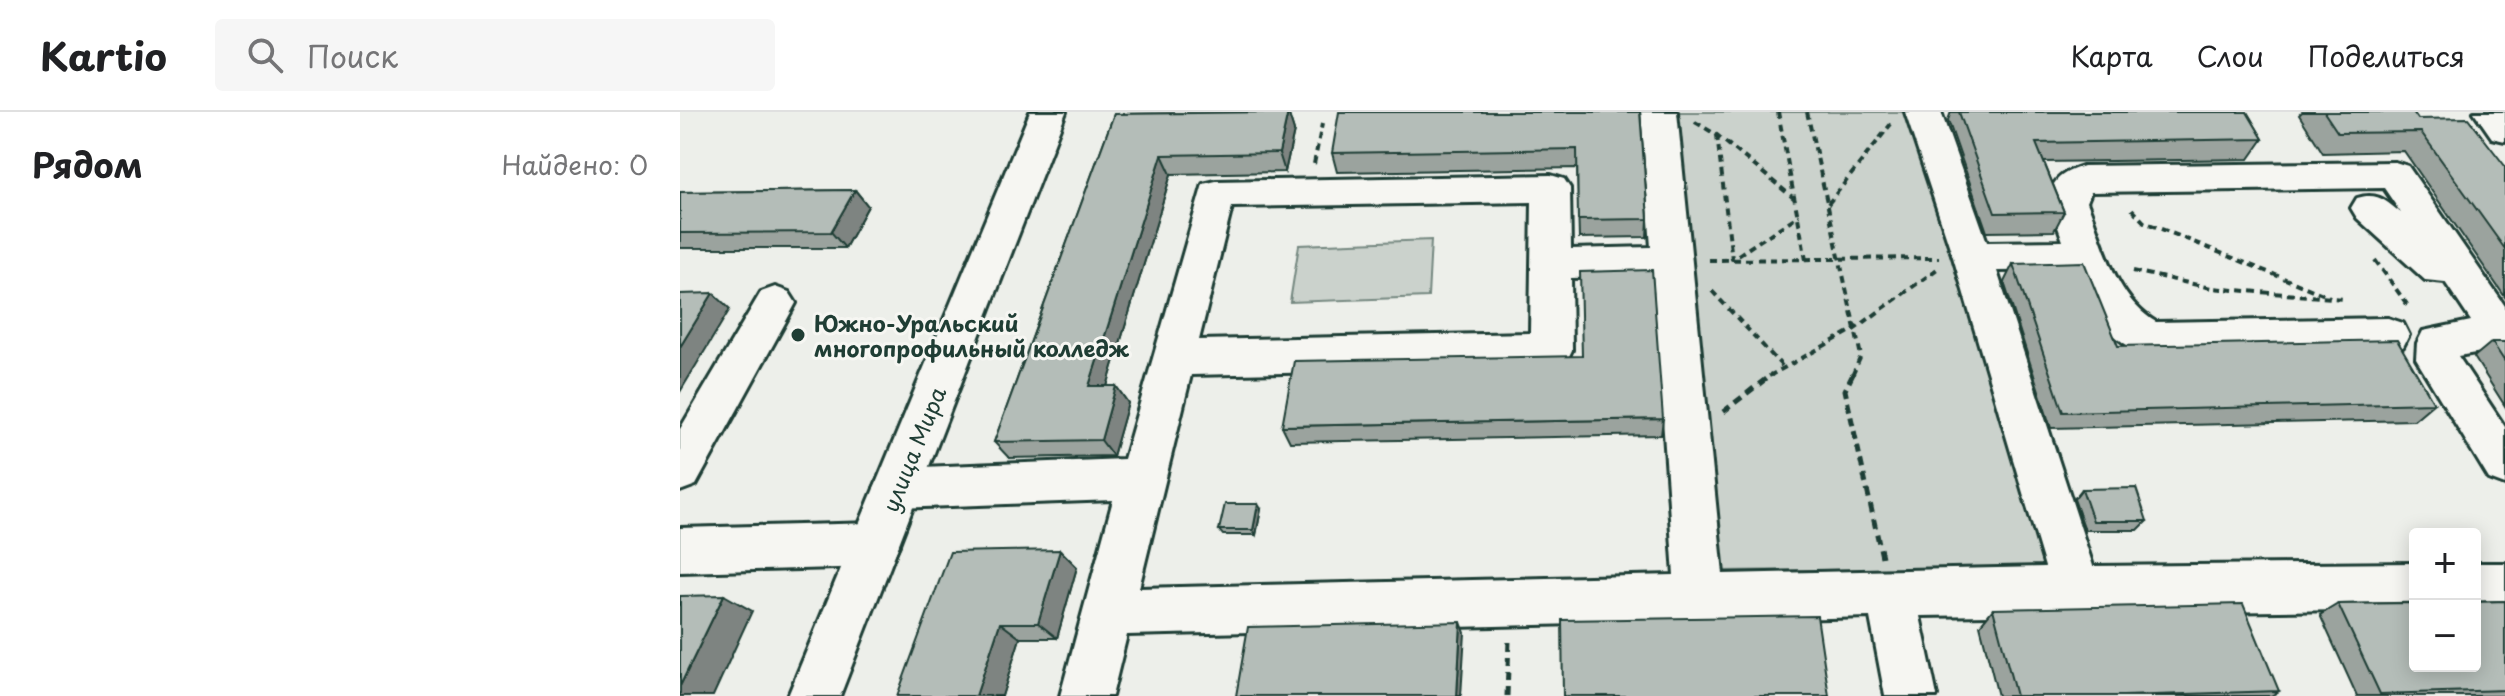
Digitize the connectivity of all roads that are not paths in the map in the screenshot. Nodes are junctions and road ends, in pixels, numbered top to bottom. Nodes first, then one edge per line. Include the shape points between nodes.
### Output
1 (1048, 112) edge
2 (1659, 112) edge
3 (2492, 112) edge
4 (1911, 113) edge
5 (2505, 129) edge
6 (2370, 208) dead end
7 (1964, 257) junction
8 (1676, 261) junction
9 (2093, 262) junction
10 (1551, 264) junction
11 (775, 303) dead end
12 (2394, 321) road end
13 (2497, 326) edge
14 (1173, 358) junction
15 (2505, 465) edge
16 (680, 471) edge
17 (1142, 479) junction
18 (897, 488) junction
19 (875, 545) junction
20 (680, 550) edge
21 (2409, 586) edge
22 (2481, 586) edge
23 (2505, 586) edge
24 (2076, 589) junction
25 (1891, 596) junction
26 (1701, 599) junction
27 (1110, 612) junction
28 (814, 696) edge
29 (1086, 696) edge
30 (1911, 696) edge

1 - 18 main road, улица Мира
2 - 8 main road
3 - 5 main road
4 - 7 main road
6 - 13 main road
7 - 9 main road
7 - 24 main road
8 - 10 main road
8 - 26 main road
9 - 12 main road via 2110,305 2129,330 2149,339
9 - 13 main road via 2068,202 2070,188 2083,179 2395,175
10 - 14 main road via 1551,350
10 - 14 main road via 1551,188 1216,194
11 - 16 main road
13 - 15 main road via 2438,343 2437,359
14 - 17 main road
17 - 18 main road
17 - 27 main road
18 - 19 main road, улица Мира
19 - 20 main road
19 - 28 main road, улица Мира
21 - 24 main road
22 - 23 main road
24 - 25 main road
25 - 26 main road
25 - 30 main road
26 - 27 main road
27 - 29 main road

